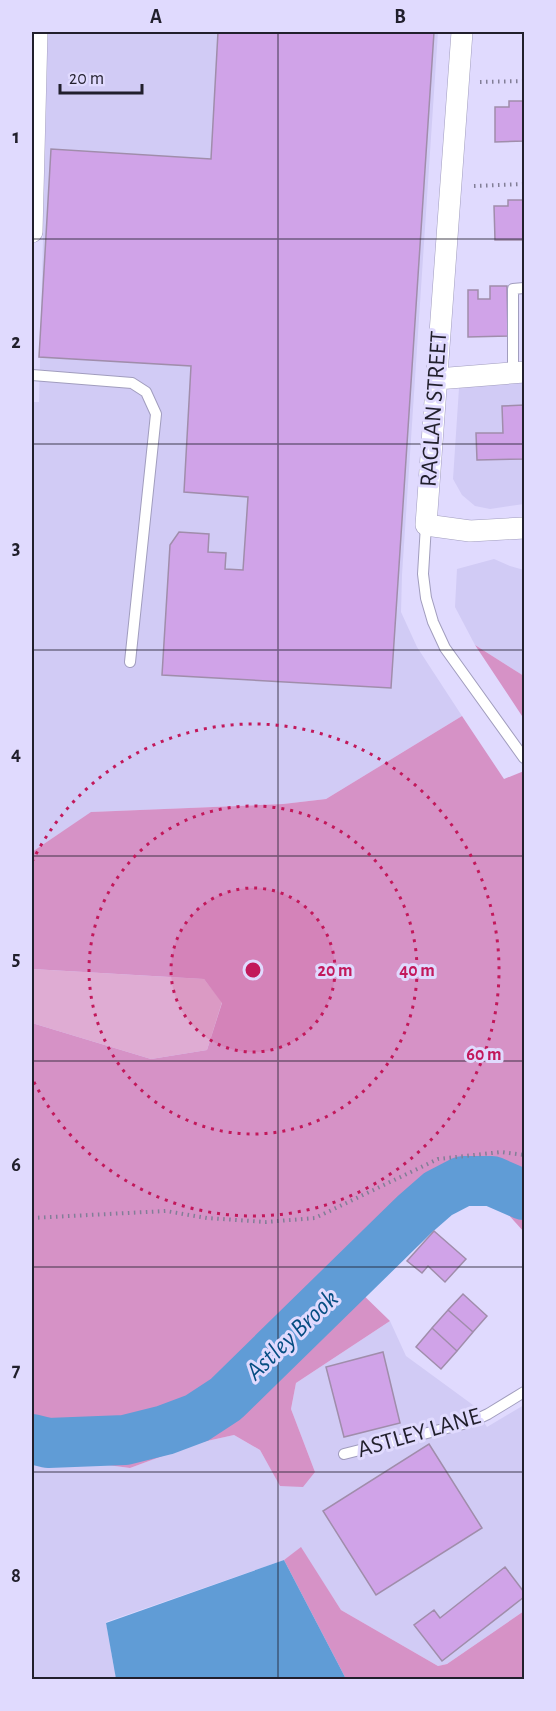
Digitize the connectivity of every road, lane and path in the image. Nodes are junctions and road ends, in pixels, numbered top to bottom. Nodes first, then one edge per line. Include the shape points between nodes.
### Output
1 (37, 32) edge
2 (462, 32) edge
3 (525, 81) edge
4 (458, 82) junction
5 (525, 184) edge
6 (450, 188) junction
7 (32, 232) edge
8 (519, 289) edge
9 (519, 373) edge
10 (32, 375) edge
11 (436, 379) junction
12 (426, 525) junction
13 (525, 528) edge
14 (130, 662) dead end
15 (525, 758) edge
16 (525, 1155) edge
17 (32, 1218) edge
18 (525, 1392) edge
19 (344, 1454) dead end

1 - 7 street
2 - 4 street, RAGLAN STREET
3 - 4 path
4 - 6 street, RAGLAN STREET
5 - 6 path
6 - 11 street, RAGLAN STREET
8 - 9 lane
9 - 11 street
10 - 14 lane via 132,383 146,392 156,414
11 - 12 street, RAGLAN STREET
12 - 13 street via 470,531
12 - 15 lane, RAGLAN STREET via 423,574 433,622 445,648
16 - 17 path via 501,1152 438,1159 315,1218 266,1222 166,1211
18 - 19 lane, ASTLEY LANE via 471,1422

